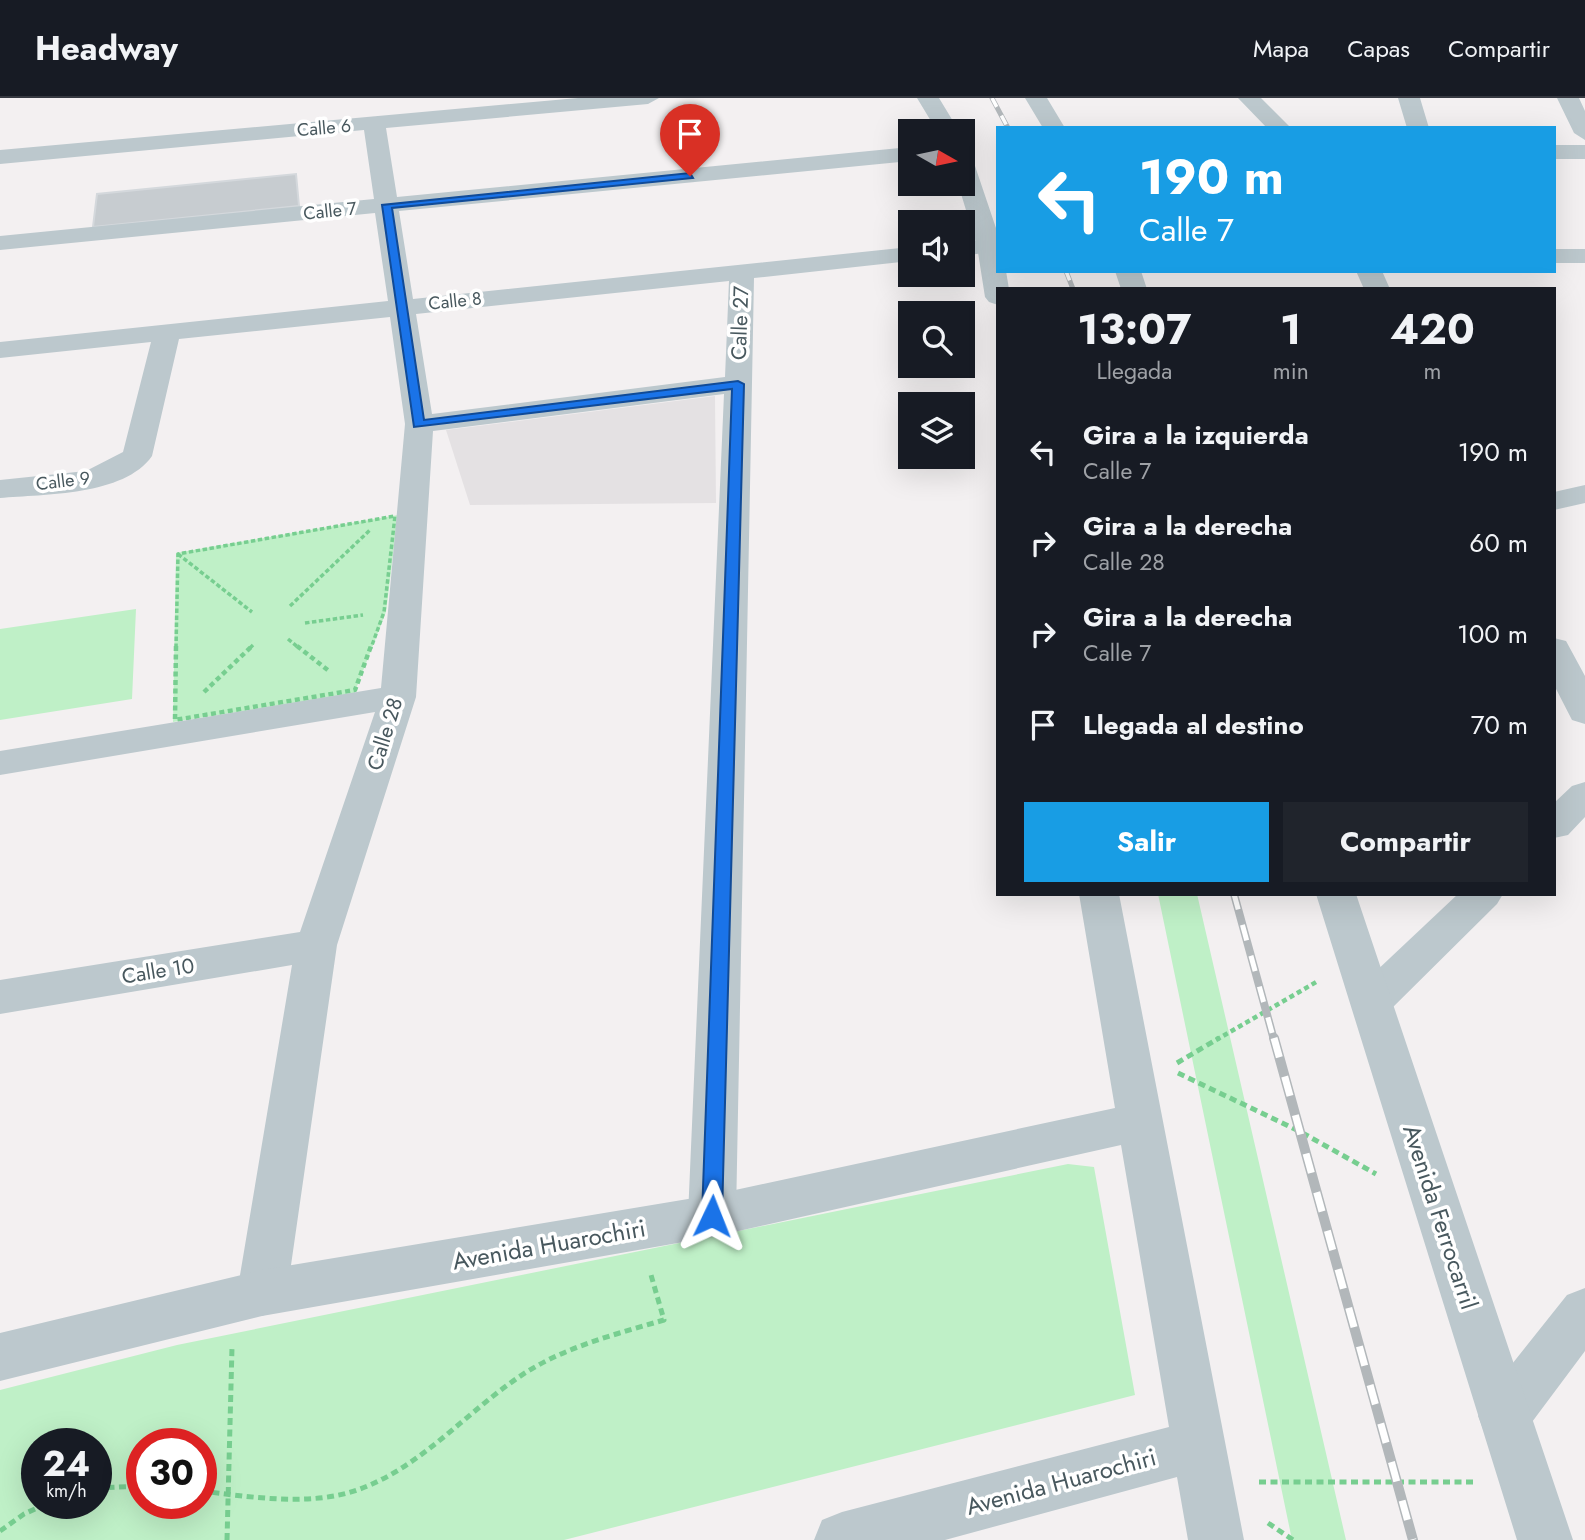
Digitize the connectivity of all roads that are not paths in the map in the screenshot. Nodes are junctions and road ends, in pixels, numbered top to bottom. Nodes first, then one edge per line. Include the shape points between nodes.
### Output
1 (648, 98) edge
2 (928, 98) edge
3 (1036, 98) edge
4 (1249, 98) edge
5 (1409, 98) edge
6 (1568, 98) edge
7 (941, 119) edge
8 (374, 124) junction
9 (1053, 126) edge
10 (1278, 126) edge
11 (1417, 126) edge
12 (1585, 133) edge
13 (1556, 152) edge
14 (1585, 152) edge
15 (898, 156) edge
16 (0, 157) edge
17 (973, 196) edge
18 (387, 205) junction
19 (0, 243) edge
20 (989, 246) junction
21 (975, 248) edge
22 (898, 255) edge
23 (1556, 256) edge
24 (1585, 256) edge
25 (742, 271) junction
26 (996, 287) edge
27 (401, 307) junction
28 (167, 332) junction
29 (0, 350) edge
30 (738, 384) junction
31 (419, 424) junction
32 (0, 489) edge
33 (1585, 494) edge
34 (1556, 501) edge
35 (1556, 653) edge
36 (398, 697) junction
37 (1585, 712) edge
38 (0, 763) edge
39 (1585, 795) edge
40 (1556, 823) edge
41 (1099, 896) edge
42 (1337, 896) edge
43 (1481, 896) edge
44 (316, 946) junction
45 (0, 997) edge
46 (1371, 1002) junction
47 (1139, 1122) junction
48 (712, 1216) junction
49 (248, 1297) junction
50 (1585, 1311) edge
51 (0, 1357) edge
52 (1504, 1416) junction
53 (1202, 1464) junction
54 (842, 1540) edge
55 (1216, 1540) edge
56 (1545, 1540) edge

1 - 8 street, Calle 6
2 - 7 street
3 - 9 street
4 - 10 street
5 - 11 street
6 - 12 street
8 - 16 street, Calle 6
8 - 18 street, Calle 28
13 - 14 street
15 - 18 street, Calle 7
17 - 20 street
18 - 19 street, Calle 7
18 - 27 street, Calle 28
20 - 21 street
20 - 26 street
22 - 25 street, Calle 8
23 - 24 street
25 - 27 street, Calle 8
25 - 30 street, Calle 27
27 - 28 street, Calle 8
27 - 31 street, Calle 28
28 - 29 street, Calle 8
28 - 32 street, Calle 9 via 137,456 107,477
30 - 31 street
30 - 48 street, Calle 27
31 - 36 street, Calle 28
33 - 34 street
35 - 37 street
36 - 38 street
36 - 44 street, Calle 28
39 - 40 street
41 - 47 street
42 - 46 street, Avenida Ferrocarril
43 - 46 street
44 - 45 street, Calle 10
44 - 49 street, Calle 28
46 - 52 street, Avenida Ferrocarril
47 - 48 street, Avenida Huarochiri
47 - 53 street
48 - 49 street, Avenida Huarochiri
49 - 51 street, Avenida Huarochiri
50 - 52 street
52 - 56 street, Avenida Ferrocarril
53 - 54 street, Avenida Huarochiri
53 - 55 street

